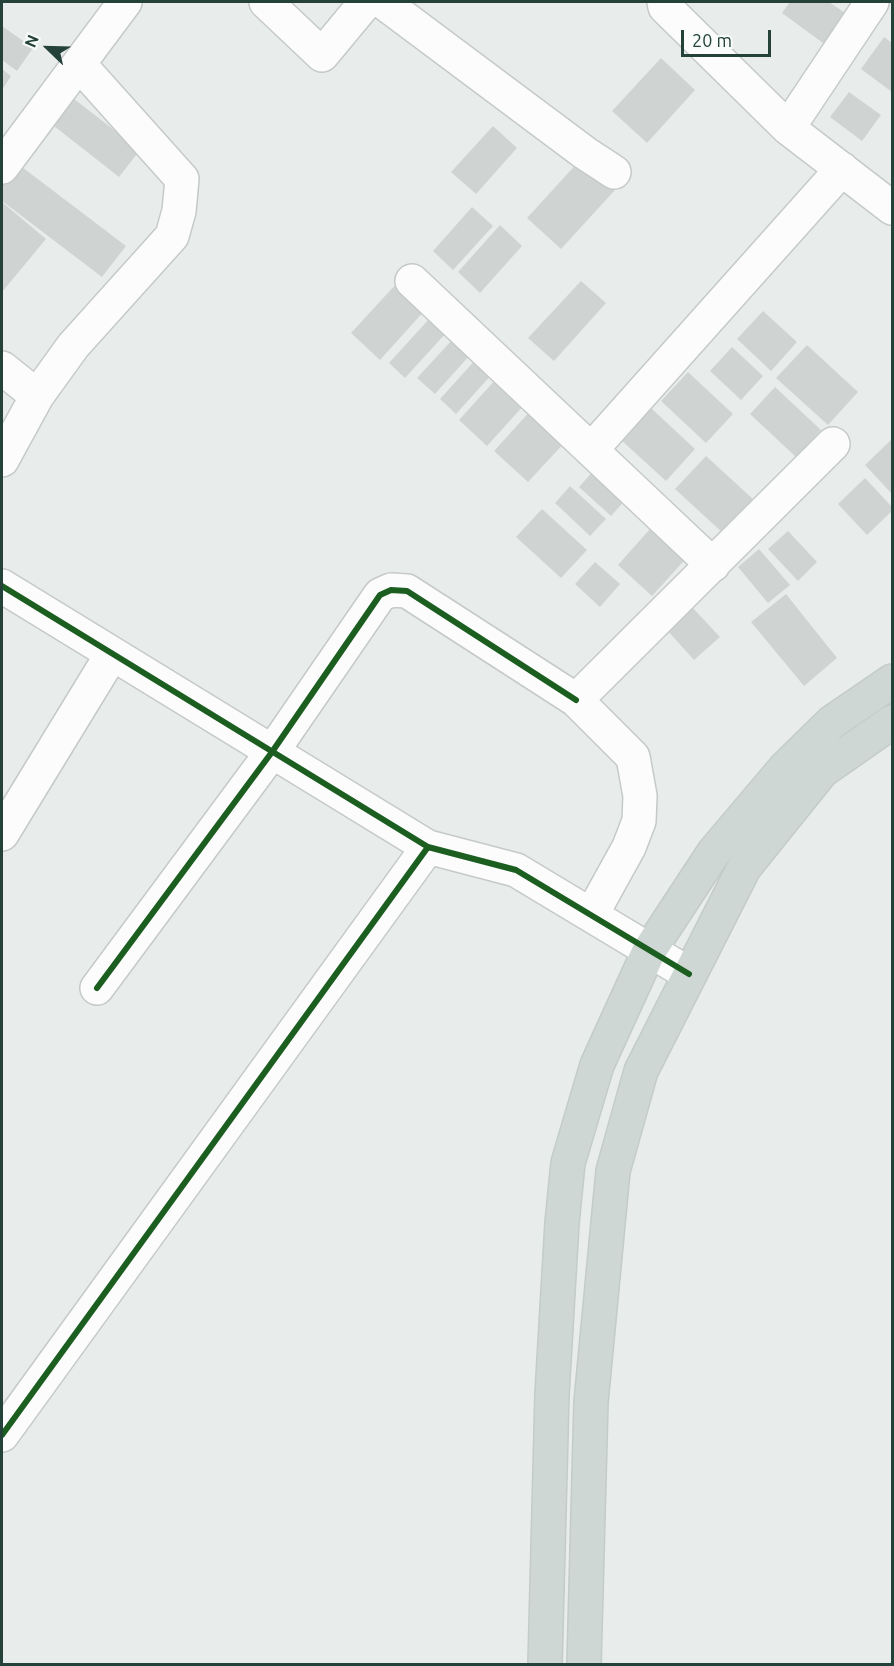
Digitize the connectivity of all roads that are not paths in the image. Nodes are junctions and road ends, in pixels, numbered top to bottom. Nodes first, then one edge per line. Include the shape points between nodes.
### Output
1 (125, 2) edge
2 (266, 2) edge
3 (366, 2) edge
4 (383, 2) edge
5 (664, 2) edge
6 (872, 2) edge
7 (79, 64) junction
8 (788, 128) junction
9 (2, 167) edge
10 (842, 169) junction
11 (614, 172) dead end
12 (892, 208) edge
13 (412, 281) dead end
14 (2, 369) edge
15 (37, 396) junction
16 (833, 444) dead end
17 (591, 450) junction
18 (2, 460) edge
19 (713, 565) junction
20 (2, 586) edge
21 (112, 654) junction
22 (892, 681) edge
23 (576, 700) junction
24 (892, 722) edge
25 (272, 752) junction
26 (2, 834) edge
27 (428, 847) junction
28 (592, 914) junction
29 (649, 951) junction
30 (689, 974) junction
31 (97, 988) dead end
32 (2, 1435) edge
33 (545, 1665) edge
34 (584, 1665) edge

1 - 7 street
2 - 3 street via 322,55
4 - 11 street
5 - 8 street
6 - 8 street
7 - 9 street
7 - 15 street via 182,179 179,211 171,236 73,346
8 - 10 street
10 - 12 street
10 - 17 street
13 - 17 street
14 - 15 street
15 - 18 street
16 - 19 street
17 - 19 street
19 - 23 street
20 - 21 street
21 - 25 street
21 - 26 street
22 - 29 main road via 832,722 785,768 714,852
23 - 25 street via 407,591 391,590 380,595
23 - 28 street via 633,758 640,796 639,821 629,847
24 - 30 main road via 822,771 744,868
25 - 27 street
25 - 31 street
27 - 28 street via 516,870
27 - 32 street
28 - 29 street
29 - 30 street
29 - 33 main road via 597,1065 568,1163 552,1394
30 - 34 main road via 641,1071 613,1171 591,1402

